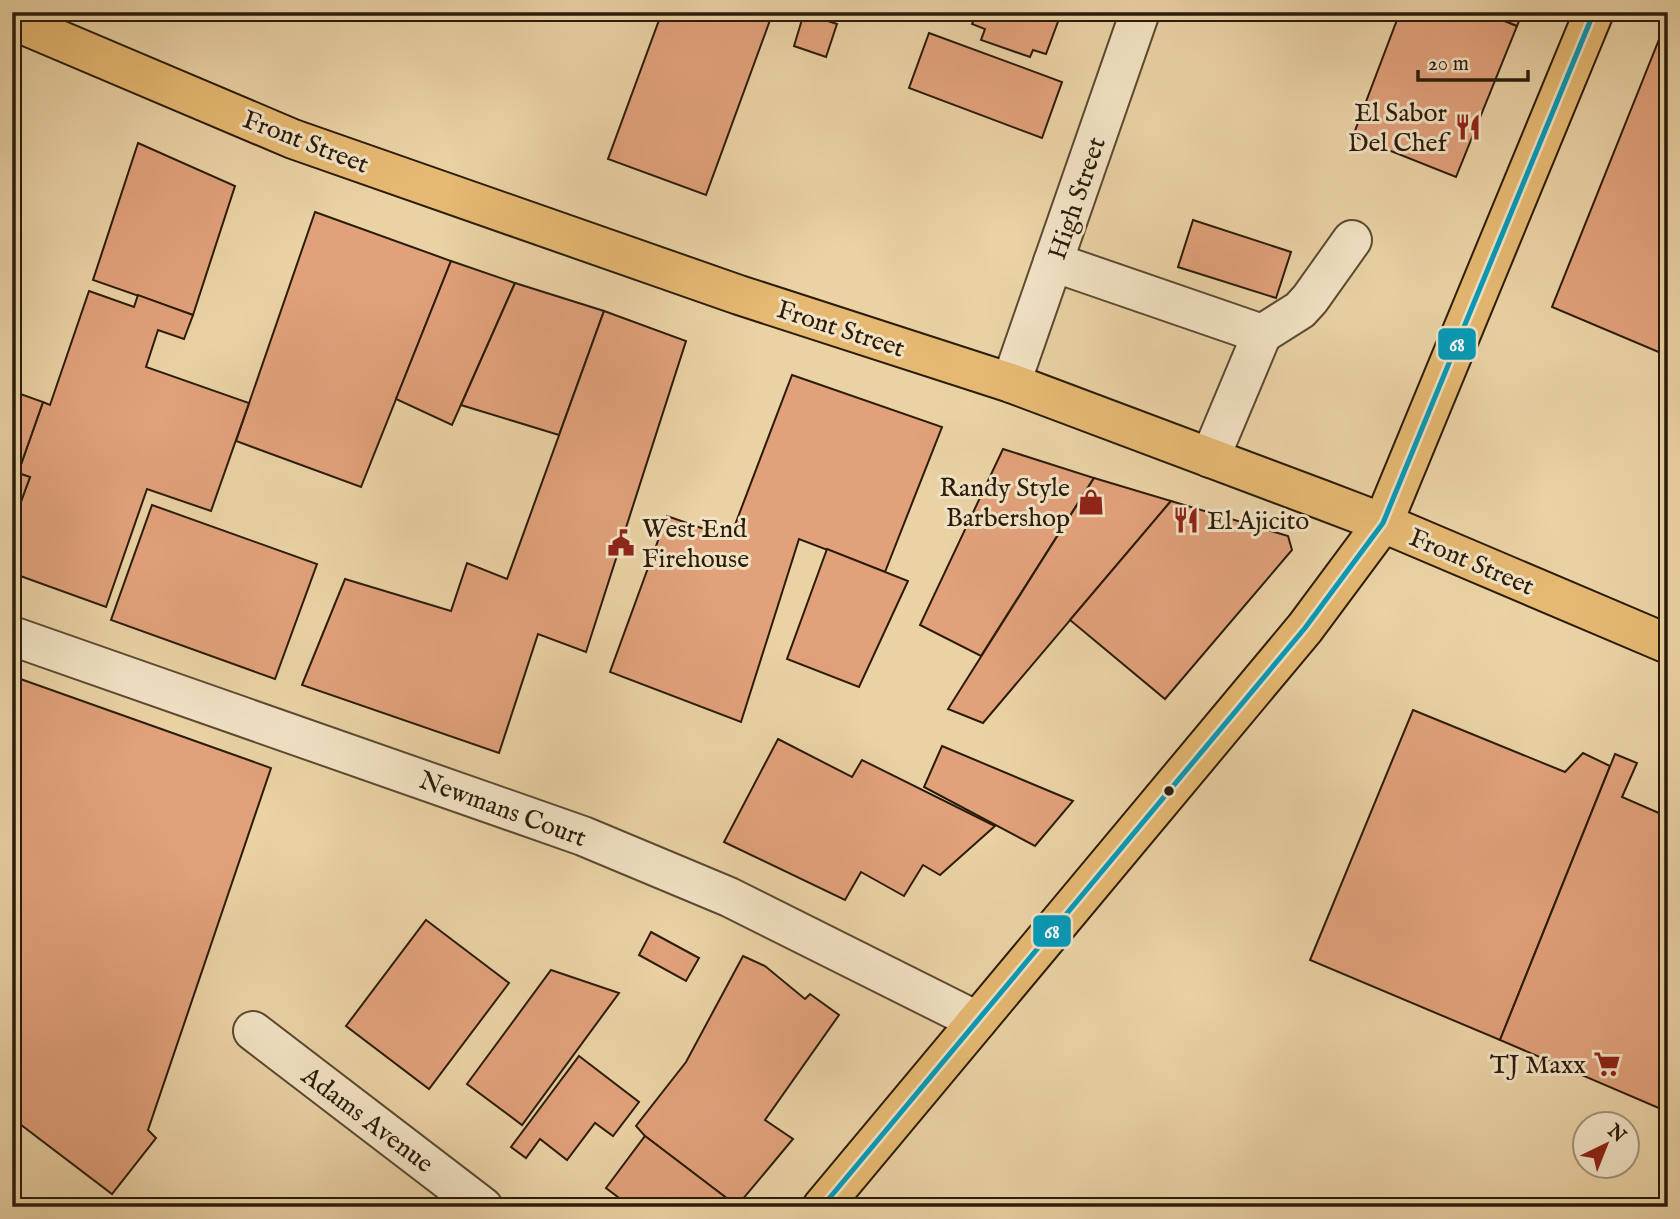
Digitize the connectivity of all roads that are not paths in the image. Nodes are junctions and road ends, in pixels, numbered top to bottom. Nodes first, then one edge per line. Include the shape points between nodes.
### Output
1 (1140, 12) edge
2 (1594, 12) edge
3 (12, 20) edge
4 (1352, 240) dead end
5 (1054, 262) junction
6 (1262, 334) junction
7 (1011, 383) junction
8 (1210, 458) junction
9 (1383, 523) junction
10 (12, 636) edge
11 (1668, 644) edge
12 (977, 1021) junction
13 (253, 1031) dead end
14 (483, 1207) edge
15 (822, 1207) edge

1 - 5 street, High Street
2 - 9 main road
3 - 7 main road, Front Street via 293,139 739,295
4 - 6 street via 1300,310
5 - 6 street
5 - 7 street, High Street
6 - 8 street
7 - 8 main road, Front Street
8 - 9 main road, Front Street
9 - 11 main road, Front Street
9 - 12 main road via 1305,628
10 - 12 street, Newmans Court via 583,836 729,897
12 - 15 main road
13 - 14 street, Adams Avenue

